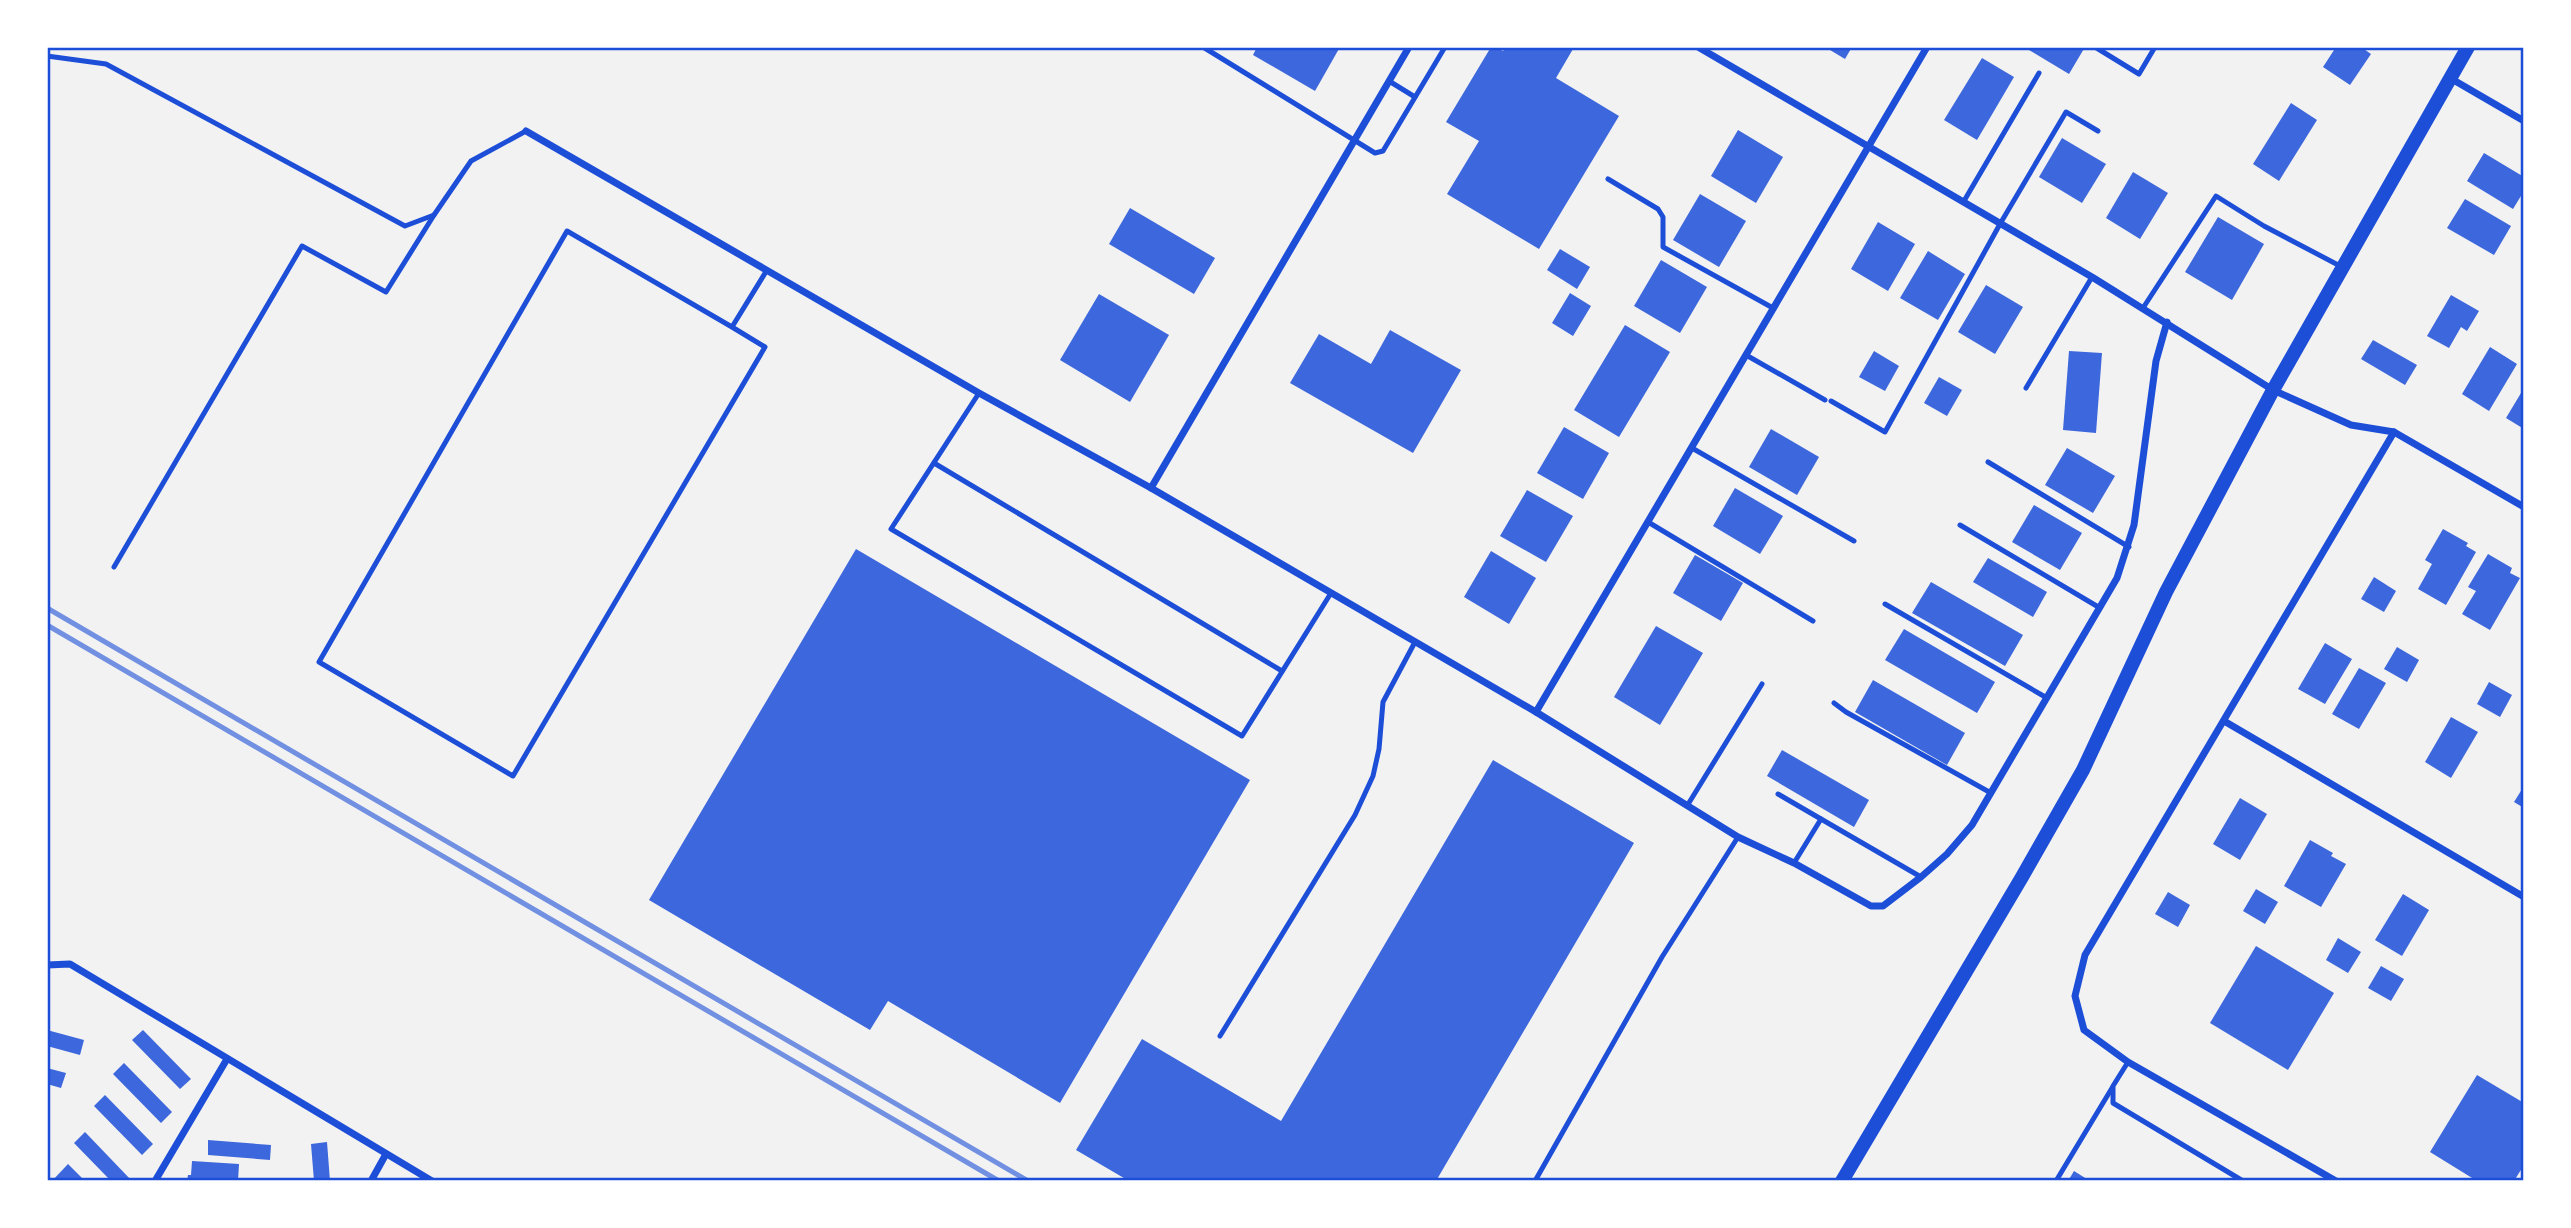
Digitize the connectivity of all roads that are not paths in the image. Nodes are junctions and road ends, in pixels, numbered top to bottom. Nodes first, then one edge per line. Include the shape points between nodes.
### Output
1 (1203, 47) edge
2 (1409, 47) edge
3 (1445, 47) edge
4 (1698, 47) edge
5 (1927, 47) edge
6 (2095, 47) edge
7 (2155, 47) edge
8 (2468, 47) edge
9 (47, 56) edge
10 (2039, 74) dead end
11 (2450, 78) junction
12 (1389, 81) junction
13 (1415, 97) junction
14 (2524, 121) edge
15 (526, 131) joint
16 (2098, 131) dead end
17 (1355, 141) junction
18 (1868, 146) junction
19 (1608, 179) dead end
20 (1964, 201) junction
21 (434, 215) junction
22 (2000, 224) junction
23 (2342, 267) junction
24 (767, 270) junction
25 (2092, 277) junction
26 (1773, 307) junction
27 (2143, 308) junction
28 (2167, 322) junction
29 (732, 327) junction
30 (1746, 355) junction
31 (2026, 388) dead end
32 (2273, 390) junction
33 (979, 393) junction
34 (2394, 432) junction
35 (1692, 448) junction
36 (1988, 462) dead end
37 (934, 463) junction
38 (1151, 488) junction
39 (2524, 507) edge
40 (1648, 522) junction
41 (1960, 525) dead end
42 (1854, 541) dead end
43 (2129, 547) junction
44 (114, 567) dead end
45 (1331, 593) junction
46 (1885, 604) dead end
47 (2100, 608) junction
48 (1813, 621) dead end
49 (1415, 642) junction
50 (1282, 671) junction
51 (1762, 684) dead end
52 (2048, 698) junction
53 (1834, 703) dead end
54 (1536, 712) junction
55 (2224, 720) junction
56 (1992, 793) junction
57 (1778, 794) dead end
58 (1687, 806) junction
59 (1821, 819) junction
60 (1738, 836) junction
61 (1794, 863) junction
62 (1921, 877) junction
63 (2524, 897) edge
64 (47, 965) edge
65 (1220, 1035) dead end
66 (227, 1059) junction
67 (2128, 1062) junction
68 (2113, 1086) junction
69 (386, 1154) junction
70 (155, 1181) edge
71 (370, 1181) edge
72 (432, 1181) edge
73 (1535, 1181) edge
74 (1842, 1181) edge
75 (2056, 1181) edge
76 (2243, 1181) edge
77 (2336, 1181) edge

1 - 17 lane
2 - 12 street
3 - 13 lane
4 - 18 street
5 - 18 street
6 - 7 lane via 2138,74
8 - 11 main road
9 - 21 lane via 106,64 405,226
10 - 20 lane
11 - 14 street
11 - 23 main road
12 - 13 lane
12 - 17 street
13 - 17 lane via 1383,151 1375,153
15 - 21 lane via 471,161
15 - 24 street
16 - 22 lane via 2066,112
17 - 38 street
18 - 20 street
18 - 26 street
19 - 26 lane via 1658,209 1663,217 1663,247
20 - 22 street
21 - 44 lane via 386,292 302,246
22 - 25 street
22 - 30 lane via 1885,432
23 - 27 lane via 2216,196
23 - 32 main road
24 - 29 lane
24 - 33 street
25 - 27 street
25 - 31 lane
26 - 30 street
27 - 28 street
28 - 32 street
28 - 43 street via 2156,361
29 - 29 lane via 765,347 513,776 318,662 567,231
30 - 35 street
32 - 34 street via 2351,425
32 - 74 main road via 2166,592 2083,770
33 - 37 lane
33 - 38 street
34 - 39 street
34 - 55 street
35 - 40 street
35 - 42 lane
36 - 43 lane
37 - 50 lane
37 - 50 lane via 891,529 1242,736
38 - 45 street
40 - 48 lane
40 - 54 street
41 - 47 lane
43 - 47 street
45 - 49 street
45 - 50 lane
46 - 52 lane
47 - 52 street
49 - 54 street
49 - 65 lane via 1383,702 1373,776 1355,815
51 - 58 lane
52 - 56 street
53 - 56 lane
54 - 58 street
55 - 63 street
55 - 67 street via 2085,955 2075,996 2084,1030
56 - 62 street via 1972,825
57 - 59 lane
58 - 60 street
59 - 61 lane
59 - 62 lane
60 - 61 street
60 - 73 lane via 1662,957
61 - 62 street via 1871,906 1883,906
64 - 66 street via 70,964
66 - 69 street
66 - 70 street
67 - 68 lane
67 - 77 street
68 - 75 lane
68 - 76 lane via 2113,1103
69 - 71 street
69 - 72 street

